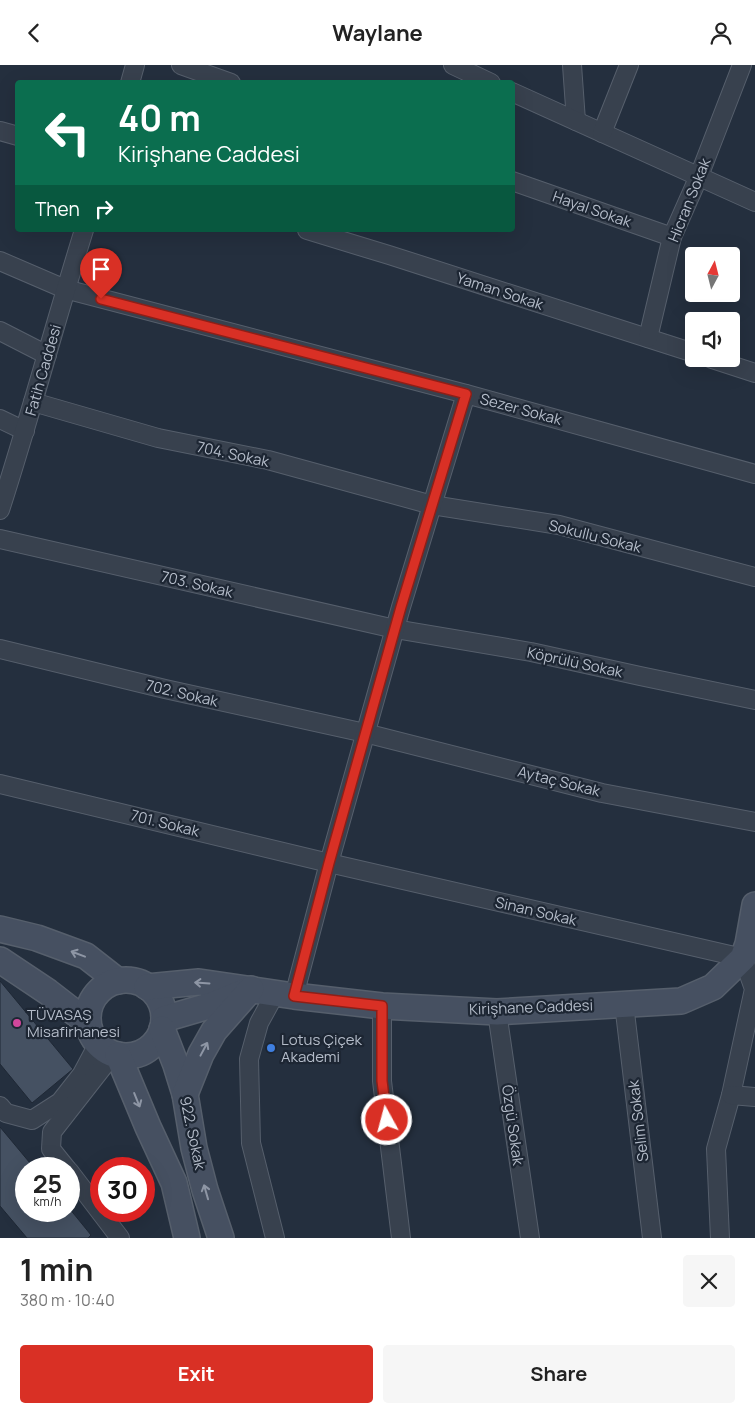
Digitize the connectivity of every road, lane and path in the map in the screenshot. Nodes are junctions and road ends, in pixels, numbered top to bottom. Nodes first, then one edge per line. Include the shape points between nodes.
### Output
1 (135, 65) edge
2 (180, 65) edge
3 (453, 65) edge
4 (572, 65) edge
5 (629, 65) edge
6 (742, 65) edge
7 (131, 80) edge
8 (222, 80) edge
9 (486, 80) edge
10 (515, 93) edge
11 (576, 121) junction
12 (0, 131) edge
13 (602, 133) junction
14 (15, 136) edge
15 (699, 176) junction
16 (515, 182) edge
17 (755, 201) edge
18 (83, 232) edge
19 (314, 232) edge
20 (672, 237) junction
21 (0, 261) edge
22 (65, 289) junction
23 (0, 331) edge
24 (648, 338) junction
25 (685, 350) edge
26 (47, 355) junction
27 (737, 367) edge
28 (755, 373) edge
29 (466, 394) junction
30 (33, 402) junction
31 (0, 419) edge
32 (25, 431) junction
33 (755, 474) edge
34 (432, 505) junction
35 (0, 510) edge
36 (0, 539) edge
37 (755, 577) edge
38 (395, 629) junction
39 (0, 649) edge
40 (755, 700) edge
41 (365, 733) junction
42 (0, 784) edge
43 (755, 822) edge
44 (329, 863) junction
45 (755, 905) edge
46 (0, 929) edge
47 (749, 949) edge
48 (0, 960) edge
49 (118, 981) junction
50 (147, 987) junction
51 (251, 989) junction
52 (285, 994) junction
53 (624, 1004) junction
54 (382, 1006) junction
55 (497, 1011) junction
56 (163, 1024) junction
57 (104, 1044) junction
58 (185, 1095) junction
59 (731, 1095) junction
60 (755, 1097) edge
61 (0, 1106) edge
62 (57, 1157) edge
63 (80, 1186) edge
64 (120, 1238) edge
65 (187, 1238) edge
66 (221, 1238) edge
67 (275, 1238) edge
68 (401, 1238) edge
69 (530, 1238) edge
70 (652, 1238) edge
71 (720, 1238) edge

1 - 7 street
2 - 8 street
3 - 9 street
4 - 11 street
5 - 13 street
6 - 15 street, Hicran Sokak
10 - 11 street
11 - 13 street
12 - 14 street
13 - 15 street
15 - 17 street
15 - 20 street, Hicran Sokak
16 - 20 street, Hayal Sokak
18 - 22 street, Fatih Caddesi
19 - 24 street, Yaman Sokak
20 - 24 street, Hicran Sokak
21 - 22 street, Sezer Sokak
22 - 26 street, Fatih Caddesi
22 - 29 street, Sezer Sokak
23 - 26 street
24 - 25 street, Yaman Sokak
26 - 30 street, Fatih Caddesi
27 - 28 street
29 - 33 street, Sezer Sokak
29 - 34 street
30 - 32 street, Fatih Caddesi
30 - 34 street, 704. Sokak via 158,438 268,460
31 - 32 street
32 - 35 street, Fatih Caddesi
34 - 37 street, Sokullu Sokak via 559,525
34 - 38 street
36 - 38 street, 703. Sokak
38 - 40 street, Köprülü Sokak via 531,652
38 - 41 street
39 - 41 street, 702. Sokak
41 - 43 street, Aytaç Sokak via 602,793
41 - 44 street
42 - 44 street, 701. Sokak
44 - 47 street, Sinan Sokak
44 - 52 street
45 - 47 street
49 -> 46 street via 86,956
47 - 53 street, Kirişhane Caddesi via 713,987 681,1001
47 - 59 street via 754,989
48 - 57 street via 48,992
49 - 50 street via 138,982
49 - 57 street via 98,991 88,1011
51 -> 50 street, Kirişhane Caddesi via 199,982
50 - 56 street via 160,1001
51 - 52 street, Kirişhane Caddesi
51 - 56 street
58 -> 51 street via 214,1031
52 - 54 street, Kirişhane Caddesi
52 - 67 street via 259,1023 249,1059 251,1143
53 - 55 street, Kirişhane Caddesi
53 - 70 street, Selim Sokak
54 - 55 street, Kirişhane Caddesi
54 - 68 street via 382,1081
55 - 69 street, Özgü Sokak
56 - 57 street via 158,1039 140,1053 129,1055
56 - 58 street, 922. Sokak
57 - 61 street via 60,1102 32,1120 6,1113
57 - 62 street via 52,1132 51,1149
57 -> 65 street, 922. Sokak via 174,1183
66 -> 58 street, 922. Sokak via 194,1148
59 - 60 street
59 - 71 street via 716,1149
63 - 64 street

